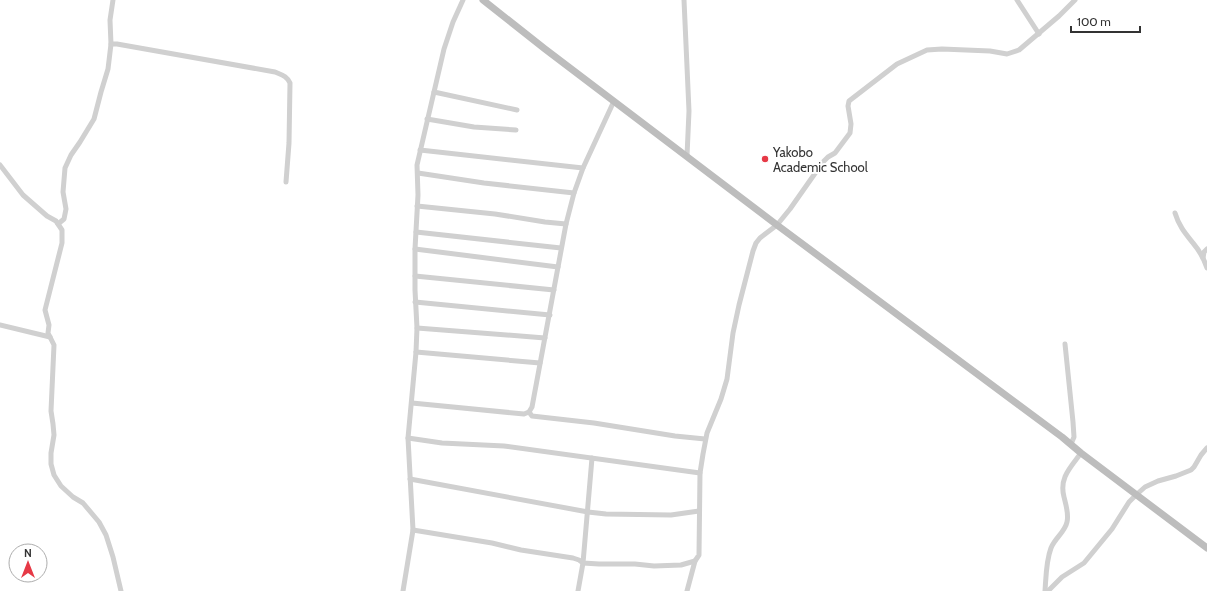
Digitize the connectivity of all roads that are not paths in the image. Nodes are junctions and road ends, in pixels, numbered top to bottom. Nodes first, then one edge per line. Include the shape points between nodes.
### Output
1 (113, 0) edge
2 (463, 0) edge
3 (483, 0) edge
4 (684, 0) edge
5 (1017, 0) edge
6 (1075, 0) edge
7 (1038, 34) junction
8 (111, 44) junction
9 (434, 92) junction
10 (614, 101) junction
11 (517, 110) dead end
12 (427, 119) junction
13 (516, 130) dead end
14 (420, 150) junction
15 (688, 156) junction
16 (0, 165) edge
17 (583, 168) junction
18 (418, 173) junction
19 (286, 182) dead end
20 (574, 193) junction
21 (417, 206) junction
22 (1175, 213) dead end
23 (58, 224) junction
24 (566, 224) junction
25 (777, 225) junction
26 (416, 232) junction
27 (561, 248) junction
28 (415, 249) junction
29 (1207, 249) edge
30 (1203, 258) junction
31 (558, 267) junction
32 (1207, 268) edge
33 (415, 276) junction
34 (554, 290) junction
35 (415, 302) junction
36 (550, 315) junction
37 (0, 325) edge
38 (418, 328) junction
39 (50, 337) junction
40 (545, 338) junction
41 (1066, 344) dead end
42 (416, 352) junction
43 (540, 363) junction
44 (412, 403) junction
45 (529, 412) junction
46 (408, 438) junction
47 (705, 439) junction
48 (1071, 444) junction
49 (1207, 448) edge
50 (1082, 454) junction
51 (592, 458) junction
52 (700, 473) junction
53 (410, 479) junction
54 (1136, 495) junction
55 (699, 511) junction
56 (588, 512) junction
57 (413, 530) junction
58 (1207, 548) edge
59 (695, 561) junction
60 (583, 563) junction
61 (121, 591) edge
62 (403, 591) edge
63 (578, 591) edge
64 (687, 591) edge
65 (1046, 591) edge

1 - 8 street via 110,20
2 - 9 street via 444,49
3 - 10 street
4 - 15 street via 689,111
5 - 7 street
6 - 7 street
7 - 25 street via 1027,45 1012,53 933,49 897,64 849,101 850,133 835,153 823,162
8 - 19 street via 260,69 288,78 290,83
8 - 23 street via 108,69 94,118 65,168 63,192 66,209 64,219
9 - 11 street
9 - 12 street
10 - 15 street
10 - 17 street
12 - 13 street via 474,127
12 - 14 street
14 - 17 street
14 - 18 street
15 - 25 street
16 - 23 street via 23,195
17 - 20 street
18 - 20 street
18 - 21 street
20 - 24 street
21 - 24 street
21 - 26 street
22 - 30 street via 1182,230
23 - 39 street via 62,230 62,243 45,310
24 - 27 street
25 - 47 street via 756,243 749,262 725,385
25 - 48 street
26 - 27 street
26 - 28 street
27 - 31 street
28 - 31 street
28 - 33 street
29 - 30 street
30 - 32 street
31 - 34 street
33 - 34 street
33 - 35 street
34 - 36 street
35 - 36 street
35 - 38 street
36 - 40 street
37 - 39 street
38 - 40 street
38 - 42 street
39 - 61 street via 54,345 51,411 54,435 51,464 54,475 61,486 83,503 99,522 106,535
40 - 43 street
41 - 48 street via 1074,422 1074,437
42 - 43 street
42 - 44 street
43 - 45 street
44 - 45 street via 524,414
44 - 46 street
45 - 47 street via 532,416
46 - 51 street via 442,443 504,446
46 - 53 street
47 - 52 street
48 - 50 street
49 - 54 street via 1191,470 1158,481
50 - 54 street
50 - 65 street via 1064,479 1063,493 1068,521 1051,549
51 - 52 street
51 - 56 street
52 - 55 street
53 - 56 street
53 - 57 street
54 - 58 street
54 - 65 street via 1084,563
55 - 56 street via 671,515
55 - 59 street via 698,555
56 - 60 street
57 - 60 street via 573,558
57 - 62 street
59 - 60 street via 681,565 654,566
59 - 64 street
60 - 63 street

